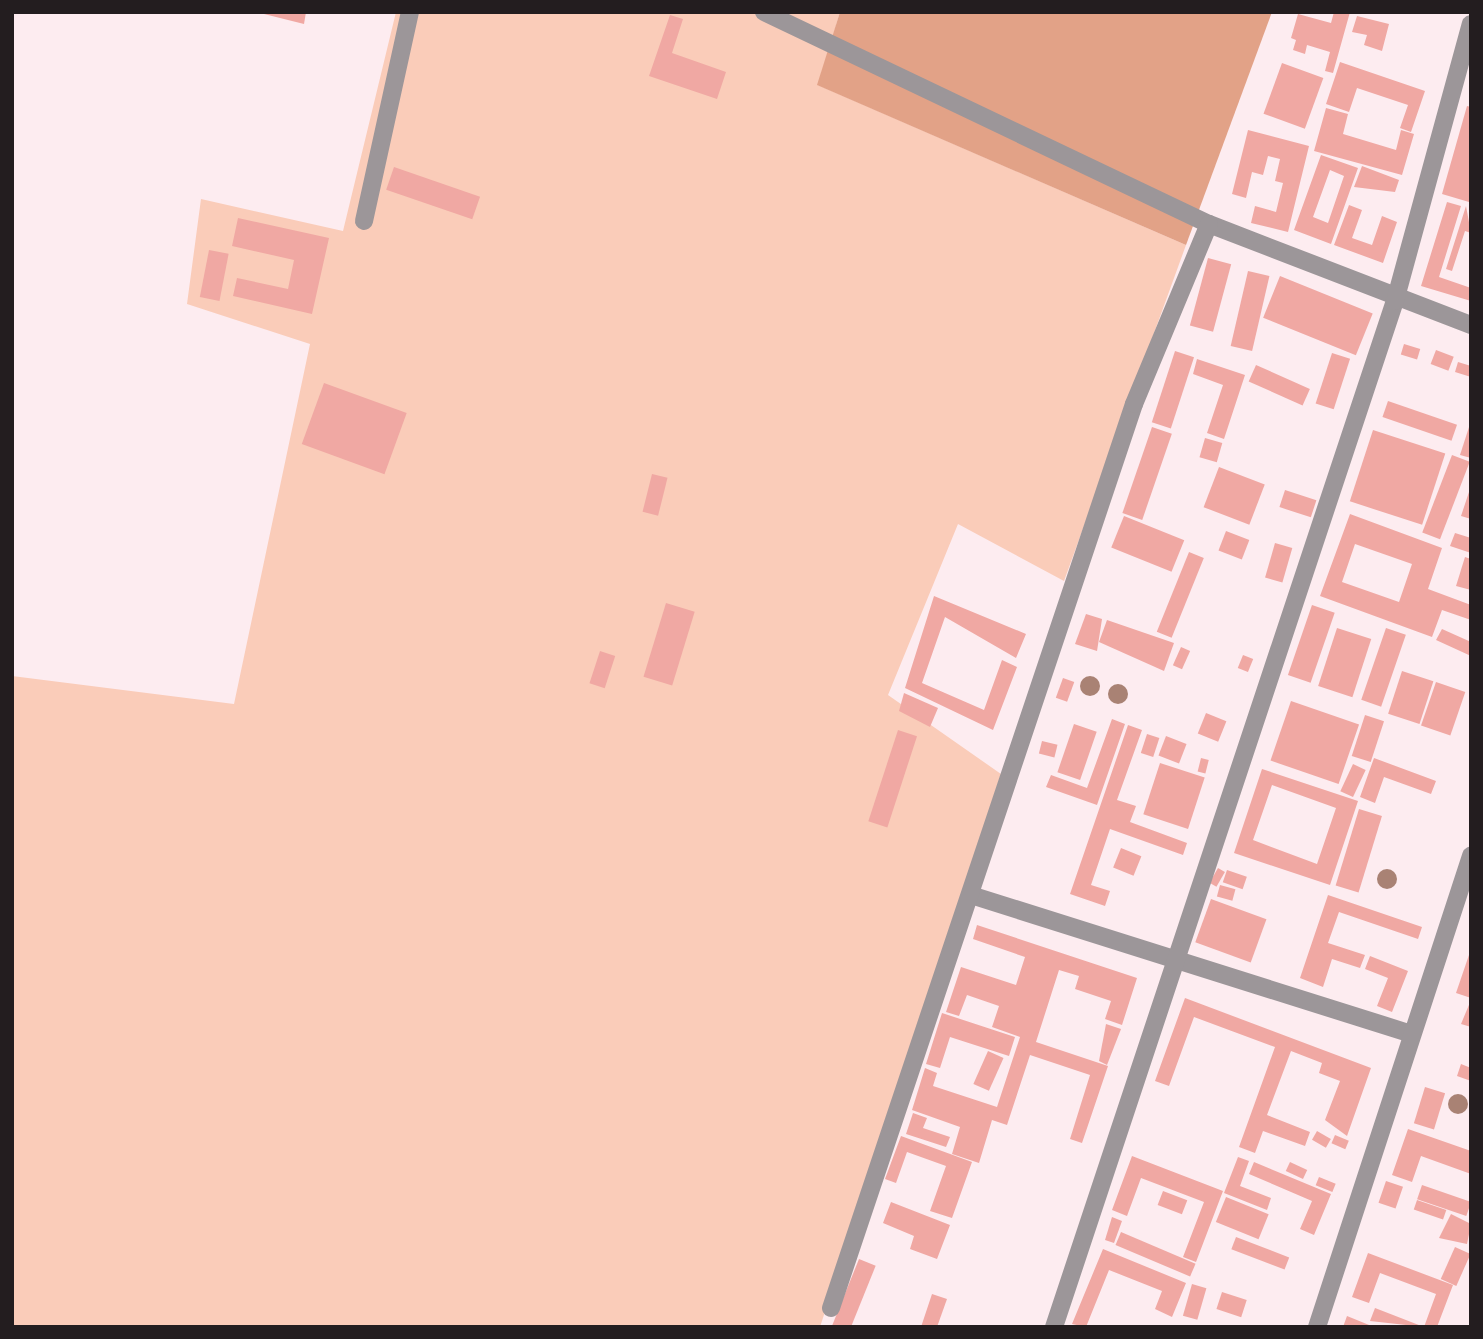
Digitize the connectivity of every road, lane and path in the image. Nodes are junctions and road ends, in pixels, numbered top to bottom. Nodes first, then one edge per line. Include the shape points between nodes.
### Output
1 (410, 12) edge
2 (764, 12) edge
3 (1471, 24) edge
4 (364, 220) dead end
5 (1209, 225) junction
6 (1395, 301) junction
7 (1471, 325) edge
8 (1471, 856) edge
9 (974, 896) junction
10 (1179, 956) junction
11 (1410, 1034) junction
12 (831, 1308) dead end
13 (1054, 1327) edge
14 (1317, 1327) edge

1 - 4 street
2 - 5 street
3 - 6 street
5 - 6 street
5 - 9 street via 1134,404
6 - 7 street
6 - 10 street
8 - 11 street
9 - 10 street
9 - 12 street
10 - 11 street
10 - 13 street
11 - 14 street

